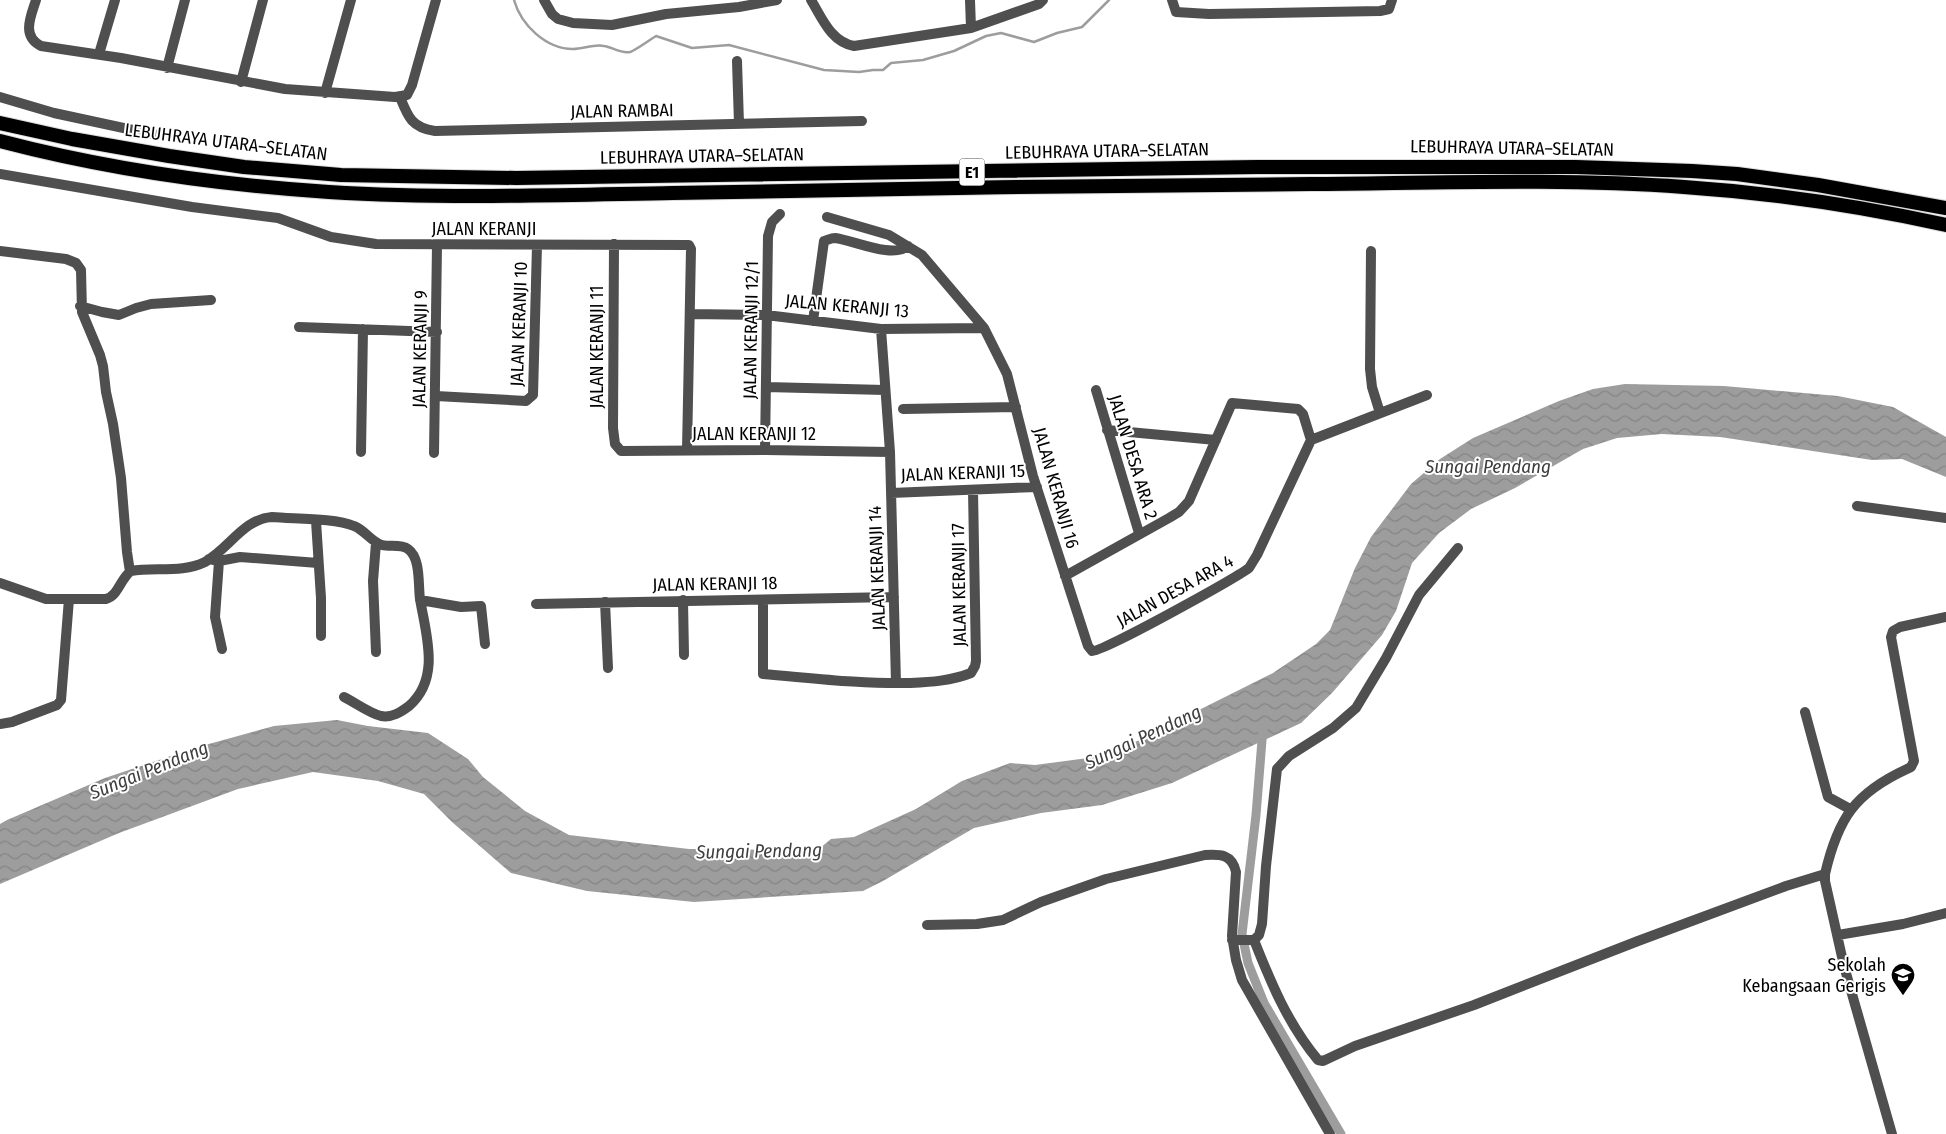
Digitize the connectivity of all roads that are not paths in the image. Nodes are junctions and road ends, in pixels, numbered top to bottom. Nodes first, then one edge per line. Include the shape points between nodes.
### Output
1 (36, 0) edge
2 (115, 0) edge
3 (185, 0) edge
4 (263, 0) edge
5 (351, 0) edge
6 (436, 0) edge
7 (544, 0) edge
8 (775, 0) edge
9 (812, 0) edge
10 (970, 0) edge
11 (1043, 0) edge
12 (1172, 0) edge
13 (1392, 0) edge
14 (739, 4) edge
15 (971, 28) junction
16 (99, 54) junction
17 (737, 61) dead end
18 (167, 68) junction
19 (241, 82) junction
20 (325, 93) junction
21 (0, 97) edge
22 (400, 97) junction
23 (862, 121) dead end
24 (0, 123) edge
25 (739, 124) junction
26 (156, 135) dead end
27 (0, 141) edge
28 (0, 174) edge
29 (1946, 208) edge
30 (780, 214) dead end
31 (827, 217) dead end
32 (1946, 225) edge
33 (614, 244) junction
34 (437, 245) junction
35 (537, 245) junction
36 (908, 246) junction
37 (1371, 251) dead end
38 (0, 252) edge
39 (211, 300) dead end
40 (80, 306) junction
41 (690, 314) junction
42 (766, 315) junction
43 (813, 321) junction
44 (299, 327) dead end
45 (984, 328) junction
46 (881, 329) junction
47 (363, 330) junction
48 (437, 332) junction
49 (766, 387) junction
50 (885, 390) junction
51 (1096, 390) dead end
52 (1427, 395) dead end
53 (436, 396) junction
54 (1016, 407) junction
55 (903, 409) dead end
56 (1380, 413) junction
57 (1107, 430) junction
58 (1216, 440) junction
59 (1311, 440) junction
60 (618, 449) joint
61 (687, 450) junction
62 (765, 450) junction
63 (361, 452) dead end
64 (890, 452) junction
65 (434, 453) dead end
66 (1037, 487) junction
67 (973, 490) junction
68 (891, 493) junction
69 (1857, 506) dead end
70 (1946, 518) edge
71 (316, 520) junction
72 (1139, 534) junction
73 (376, 543) junction
74 (1458, 548) dead end
75 (214, 560) junction
76 (318, 562) junction
77 (130, 572) junction
78 (1065, 576) junction
79 (0, 583) edge
80 (894, 597) junction
81 (69, 599) junction
82 (420, 600) junction
83 (683, 600) junction
84 (764, 600) junction
85 (605, 602) junction
86 (536, 604) dead end
87 (1946, 616) edge
88 (321, 636) dead end
89 (485, 644) dead end
90 (222, 649) dead end
91 (376, 652) dead end
92 (1098, 652) joint
93 (684, 655) dead end
94 (608, 668) dead end
95 (896, 683) junction
96 (344, 696) dead end
97 (1805, 712) dead end
98 (0, 724) edge
99 (1850, 809) junction
100 (1825, 874) junction
101 (1946, 913) edge
102 (927, 926) dead end
103 (1838, 935) junction
104 (1236, 940) junction
105 (1253, 940) junction
106 (1330, 1134) edge
107 (1892, 1134) edge

1 - 16 street via 29,29 34,42 41,46
2 - 16 street
3 - 18 street
4 - 19 street
5 - 20 street
6 - 22 street via 412,85 407,94
7 - 14 street via 558,19 612,25
8 - 14 street
9 - 15 street via 834,37 854,46
10 - 15 street
11 - 15 street
12 - 13 street via 1176,12 1209,14 1380,12 1389,9
16 - 18 street
17 - 25 street
18 - 19 street
19 - 20 street
20 - 22 street
21 - 26 street via 54,113
22 - 25 street, JALAN RAMBAI via 414,124 435,131
23 - 25 street, JALAN RAMBAI
24 - 29 highway, LEBUHRAYA UTARA–SELATAN / E1 via 169,156 244,167 341,175 525,178 1257,167 1576,167 1737,174
27 - 32 highway, LEBUHRAYA UTARA–SELATAN / E1 via 69,157 188,177 336,192 542,195 1520,182 1680,186 1756,193
28 - 34 street, JALAN KERANJI via 192,207 278,218 353,242
30 - 42 street, JALAN KERANJI 12/1 via 772,222 768,236
31 - 36 street, JALAN KERANJI 16 via 882,232
33 - 35 street, JALAN KERANJI
33 - 41 street, JALAN KERANJI via 690,246
33 - 60 street, JALAN KERANJI 11 via 613,421
34 - 35 street, JALAN KERANJI
34 - 48 street, JALAN KERANJI 9
35 - 53 street, JALAN KERANJI 10 via 532,398 526,401
36 - 43 street via 892,250 837,238 824,242
36 - 45 street, JALAN KERANJI 16 via 922,255
37 - 56 street via 1370,368
38 - 40 street via 56,257 76,263 81,274
39 - 40 street via 151,304 119,315
40 - 77 street via 103,366 122,478
41 - 42 street, JALAN KERANJI 13
41 - 61 street
42 - 43 street, JALAN KERANJI 13
42 - 49 street, JALAN KERANJI 12/1
43 - 46 street, JALAN KERANJI 13
44 - 47 street
45 - 46 street, JALAN KERANJI 13
45 - 54 street, JALAN KERANJI 16 via 1007,374
46 - 50 street, JALAN KERANJI 14
47 - 48 street
47 - 63 street
48 - 53 street, JALAN KERANJI 9
49 - 50 street
49 - 62 street, JALAN KERANJI 12/1
50 - 64 street, JALAN KERANJI 14
51 - 57 street, JALAN DESA ARA 2
52 - 56 street
53 - 65 street, JALAN KERANJI 9
54 - 55 street
54 - 66 street, JALAN KERANJI 16
56 - 59 street
57 - 58 street
57 - 72 street, JALAN DESA ARA 2
58 - 59 street via 1232,403 1298,410 1303,414
58 - 72 street via 1184,507
59 - 92 street, JALAN DESA ARA 4 via 1249,568
60 - 61 street, JALAN KERANJI 12
61 - 62 street, JALAN KERANJI 12
62 - 64 street, JALAN KERANJI 12
64 - 68 street, JALAN KERANJI 14
66 - 67 street, JALAN KERANJI 15
66 - 78 street, JALAN KERANJI 16
67 - 68 street, JALAN KERANJI 15
67 - 95 street, JALAN KERANJI 17 via 974,670 937,682
68 - 80 street, JALAN KERANJI 14
69 - 70 street
71 - 73 street via 357,526
71 - 75 street via 260,518
71 - 76 street
72 - 78 street
73 - 82 street via 411,552 417,562
73 - 91 street via 373,569
74 - 105 street via 1419,594 1356,708 1333,728 1289,756 1277,769 1262,924 1260,935
75 - 76 street via 240,557
75 - 77 street via 184,567
75 - 90 street via 215,617
76 - 88 street
77 - 81 street via 112,597
78 - 92 street, JALAN KERANJI 16 via 1088,646 1092,652
79 - 81 street via 46,599
80 - 84 street, JALAN KERANJI 18
80 - 95 street, JALAN KERANJI 14
81 - 98 street via 61,700 57,705
82 - 89 street via 461,607 480,606
82 - 96 street via 429,659 427,680 419,696 400,712 384,716
83 - 84 street, JALAN KERANJI 18
83 - 85 street, JALAN KERANJI 18
83 - 93 street
84 - 95 street via 763,674 857,683
85 - 86 street, JALAN KERANJI 18
85 - 94 street
87 - 99 street via 1893,631 1891,637 1914,761 1911,767 1872,788
97 - 99 street via 1828,798
99 - 100 street via 1840,828
100 - 103 street
100 - 105 street via 1355,1046 1323,1061 1312,1052 1279,1001
101 - 103 street
102 - 104 street via 992,922 1106,879 1195,857 1221,855 1232,860 1236,872
103 - 107 street
104 - 105 street
104 - 106 street via 1237,966 1249,995

